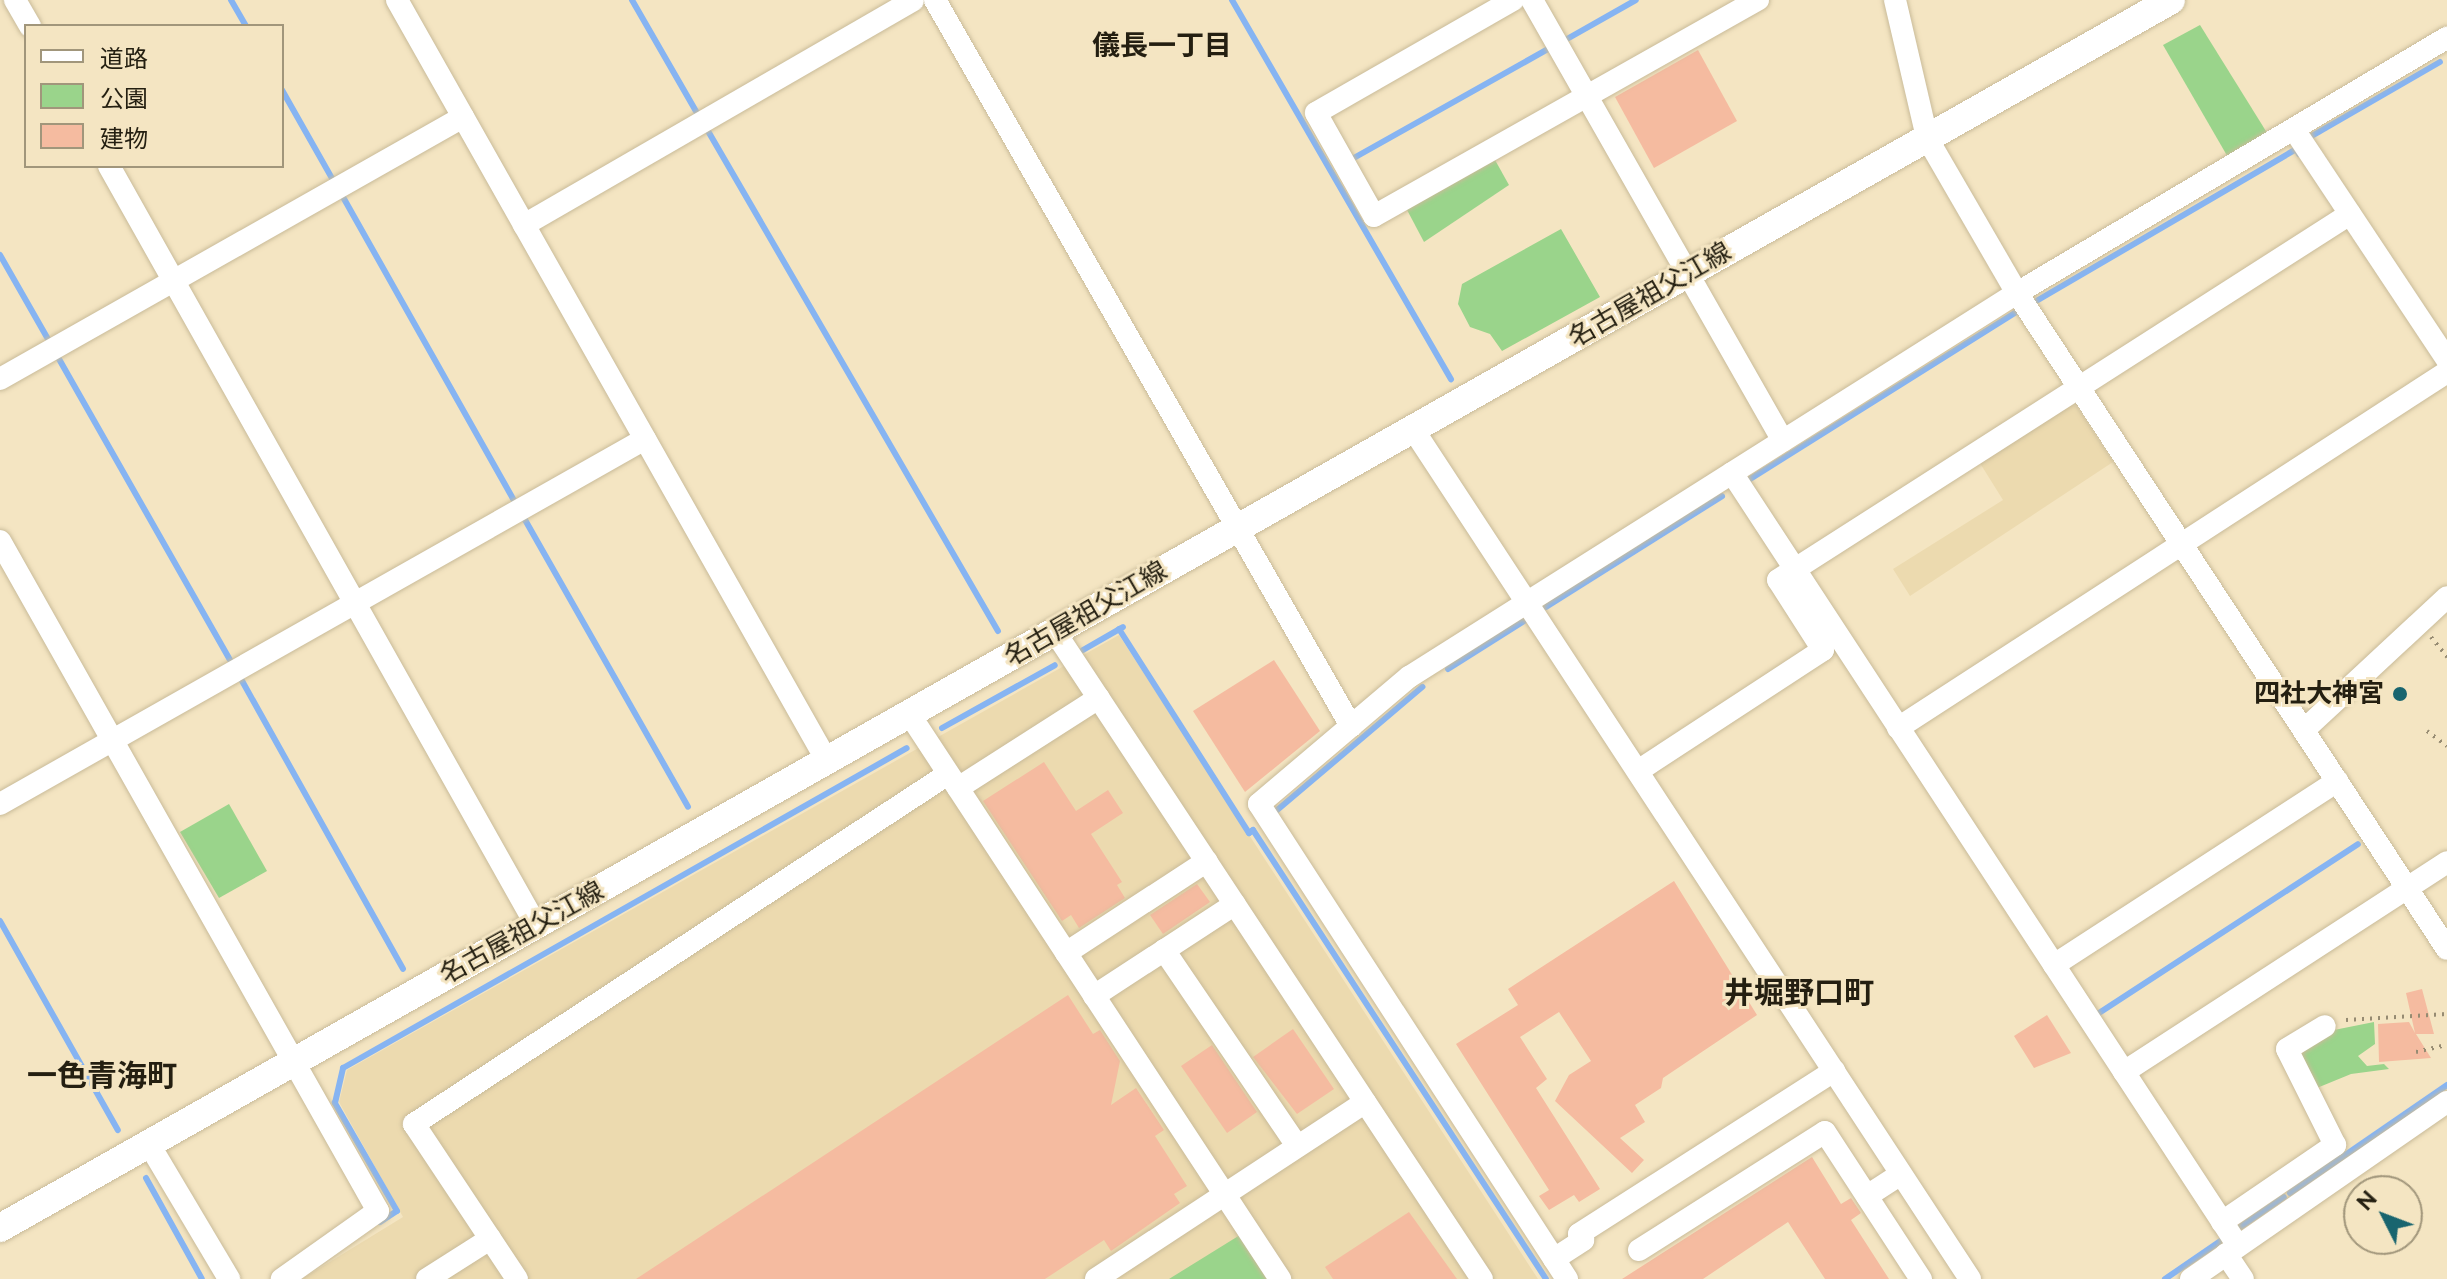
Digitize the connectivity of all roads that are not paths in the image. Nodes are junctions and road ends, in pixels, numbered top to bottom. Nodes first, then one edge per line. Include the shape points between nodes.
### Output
1 (15, 0) edge
2 (397, 0) edge
3 (913, 0) edge
4 (935, 0) edge
5 (1513, 0) edge
6 (1532, 0) edge
7 (1758, 0) edge
8 (1895, 0) edge
9 (2171, 0) edge
10 (29, 24) edge
11 (2447, 38) edge
12 (1587, 95) junction
13 (463, 117) junction
14 (2295, 131) junction
15 (1927, 138) junction
16 (110, 168) edge
17 (2350, 214) junction
18 (524, 225) junction
19 (1689, 273) junction
20 (173, 281) junction
21 (2017, 293) junction
22 (2447, 360) edge
23 (2447, 372) edge
24 (0, 379) edge
25 (2079, 387) junction
26 (1413, 429) junction
27 (645, 439) junction
28 (1783, 441) junction
29 (1732, 473) junction
30 (1240, 527) junction
31 (0, 541) edge
32 (2183, 545) junction
33 (1794, 569) junction
34 (2447, 597) edge
35 (1527, 602) junction
36 (355, 603) junction
37 (1055, 632) junction
38 (1099, 698) junction
39 (910, 715) junction
40 (1351, 726) junction
41 (1898, 728) junction
42 (2304, 730) junction
43 (112, 741) junction
44 (827, 761) junction
45 (1638, 771) junction
46 (953, 781) junction
47 (2337, 781) junction
48 (0, 804) edge
49 (1207, 861) junction
50 (2447, 862) edge
51 (2407, 888) junction
52 (1235, 904) junction
53 (536, 925) junction
54 (2447, 949) edge
55 (1164, 950) junction
56 (1066, 953) junction
57 (2054, 965) junction
58 (1094, 996) junction
59 (2325, 1026) road end
60 (293, 1063) junction
61 (1834, 1071) junction
62 (2124, 1072) junction
63 (1365, 1102) junction
64 (2447, 1102) edge
65 (149, 1144) junction
66 (1297, 1146) junction
67 (1901, 1174) junction
68 (1225, 1194) junction
69 (1867, 1196) junction
70 (2222, 1222) junction
71 (0, 1228) edge
72 (490, 1239) junction
73 (1639, 1250) dead end
74 (2232, 1250) junction
75 (1554, 1259) junction
76 (229, 1279) edge
77 (282, 1279) edge
78 (427, 1279) edge
79 (517, 1279) edge
80 (1096, 1279) edge
81 (1280, 1279) edge
82 (1482, 1279) edge
83 (1567, 1279) edge
84 (1921, 1279) edge
85 (1970, 1279) edge
86 (2191, 1279) edge
87 (2243, 1279) edge

1 - 10 street
2 - 13 street
3 - 18 street
4 - 30 street
5 - 12 street via 1316,113 1374,216
6 - 12 street
7 - 12 street
8 - 15 street
9 - 15 main road, 名古屋祖父江線
11 - 14 street
12 - 19 street
13 - 18 street
13 - 20 street
14 - 17 street
14 - 21 street
15 - 19 main road, 名古屋祖父江線
15 - 21 street
16 - 20 street
17 - 22 street
17 - 25 street
18 - 27 street
19 - 26 main road, 名古屋祖父江線
19 - 28 street
20 - 24 street
20 - 36 street
21 - 25 street
21 - 28 street
23 - 32 street
25 - 32 street
25 - 33 street
26 - 30 main road, 名古屋祖父江線
26 - 35 street
27 - 36 street
27 - 44 street
28 - 29 street
29 - 33 street
29 - 35 street
30 - 37 main road, 名古屋祖父江線
30 - 40 street
31 - 43 street
32 - 41 street
32 - 42 street
33 - 41 street
33 - 45 street via 1778,580 1823,650
34 - 42 street
35 - 40 street via 1409,677
35 - 45 street
36 - 43 street
36 - 53 street
37 - 38 street
37 - 39 main road, 名古屋祖父江線
38 - 46 street
38 - 49 street
39 - 44 main road, 名古屋祖父江線
39 - 46 street
40 - 75 street via 1259,804
41 - 57 street
42 - 47 street
43 - 48 street
43 - 60 street
44 - 53 main road, 名古屋祖父江線
45 - 61 street
46 - 56 street
46 - 72 street via 414,1124
47 - 51 street
47 - 57 street
49 - 52 street
49 - 56 street
50 - 51 street
51 - 54 street
51 - 62 street
52 - 55 street
52 - 63 street
53 - 60 main road, 名古屋祖父江線
55 - 58 street
55 - 66 street
56 - 58 street
57 - 62 street
58 - 68 street
59 - 70 street via 2287,1049 2335,1145
60 - 65 main road, 名古屋祖父江線
60 - 77 street via 378,1211
61 - 67 street
61 - 75 street via 1579,1234 1583,1240
62 - 70 street
63 - 66 street
63 - 82 street
64 - 74 street
65 - 71 main road, 名古屋祖父江線
65 - 76 street
66 - 68 street
67 - 69 street
67 - 85 street
68 - 80 street
68 - 81 street
69 - 73 street via 1825,1132
69 - 84 street
70 - 74 street
72 - 78 street
72 - 79 street
74 - 86 street
74 - 87 street
75 - 83 street

